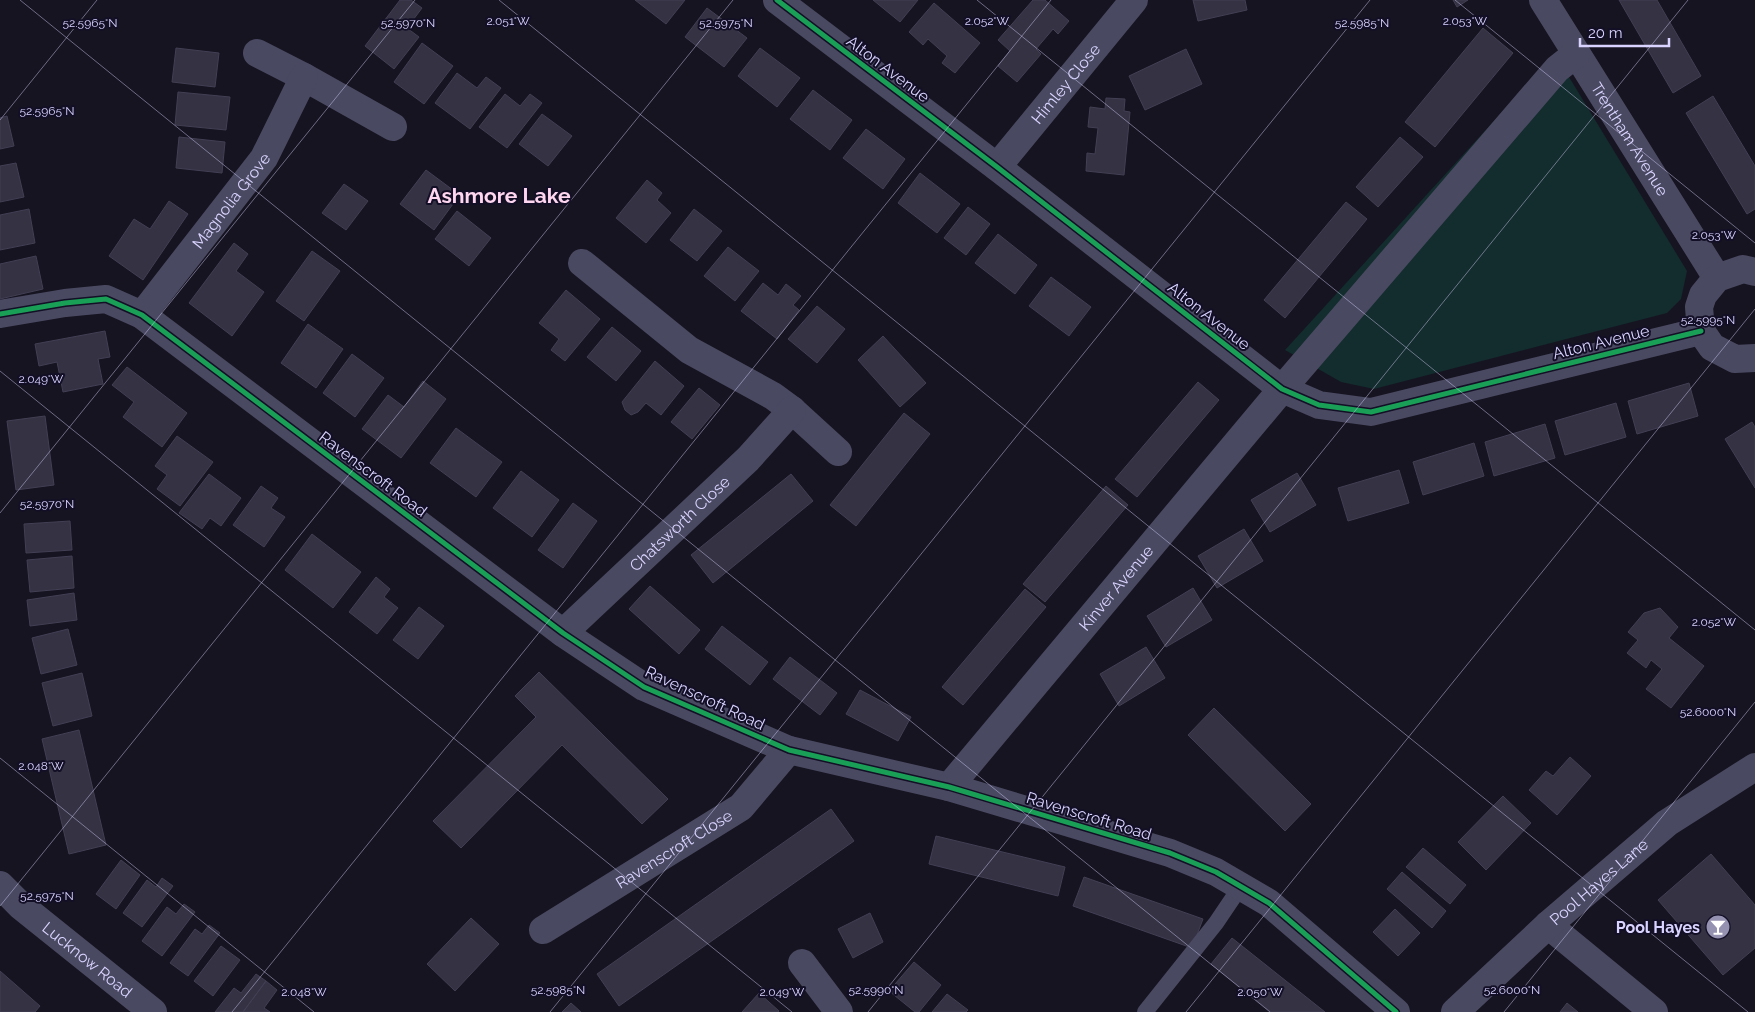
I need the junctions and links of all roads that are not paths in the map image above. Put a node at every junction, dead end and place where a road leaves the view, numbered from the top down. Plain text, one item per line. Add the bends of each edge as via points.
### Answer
1 (777, 0) edge
2 (1134, 0) edge
3 (1543, 0) edge
4 (257, 53) dead end
5 (1576, 54) junction
6 (304, 77) junction
7 (393, 127) dead end
8 (996, 167) junction
9 (582, 263) dead end
10 (1755, 272) edge
11 (1717, 278) junction
12 (0, 314) edge
13 (142, 316) junction
14 (1701, 331) junction
15 (1755, 358) edge
16 (1282, 389) junction
17 (792, 410) junction
18 (838, 452) dead end
19 (563, 633) junction
20 (789, 750) junction
21 (1755, 767) edge
22 (949, 787) junction
23 (0, 885) edge
24 (1241, 886) junction
25 (1548, 925) junction
26 (543, 930) dead end
27 (802, 963) dead end
28 (153, 1012) edge
29 (839, 1012) edge
30 (1145, 1012) edge
31 (1396, 1012) edge
32 (1455, 1012) edge
33 (1654, 1012) edge

1 - 8 street, Alton Avenue
2 - 8 street, Himley Close
3 - 5 street, Trentham Avenue
4 - 6 street
5 - 11 street, Trentham Avenue
5 - 16 street, Kinver Avenue via 1557,69
6 - 7 street
6 - 13 street, Magnolia Grove via 264,158
8 - 16 street, Alton Avenue
9 - 17 street via 690,350
10 - 11 street via 1743,269
11 - 14 street via 1703,294 1699,308
12 - 13 street, Ravenscroft Road via 106,299
13 - 19 street, Ravenscroft Road
14 - 15 street via 1712,347 1735,359
14 - 16 street, Alton Avenue via 1371,412 1319,405
16 - 22 street, Kinver Avenue
17 - 18 street
17 - 19 street, Chatsworth Close via 748,459
19 - 20 street, Ravenscroft Road via 644,686
20 - 22 street, Ravenscroft Road
20 - 26 street, Ravenscroft Close via 740,807
21 - 25 street, Pool Hayes Lane via 1668,823
22 - 24 street, Ravenscroft Road via 1170,854
23 - 28 street, Lucknow Road via 20,906
24 - 30 lane via 1216,923
24 - 31 street, Ravenscroft Road via 1269,903
25 - 32 street, Pool Hayes Lane
25 - 33 street
27 - 29 street

